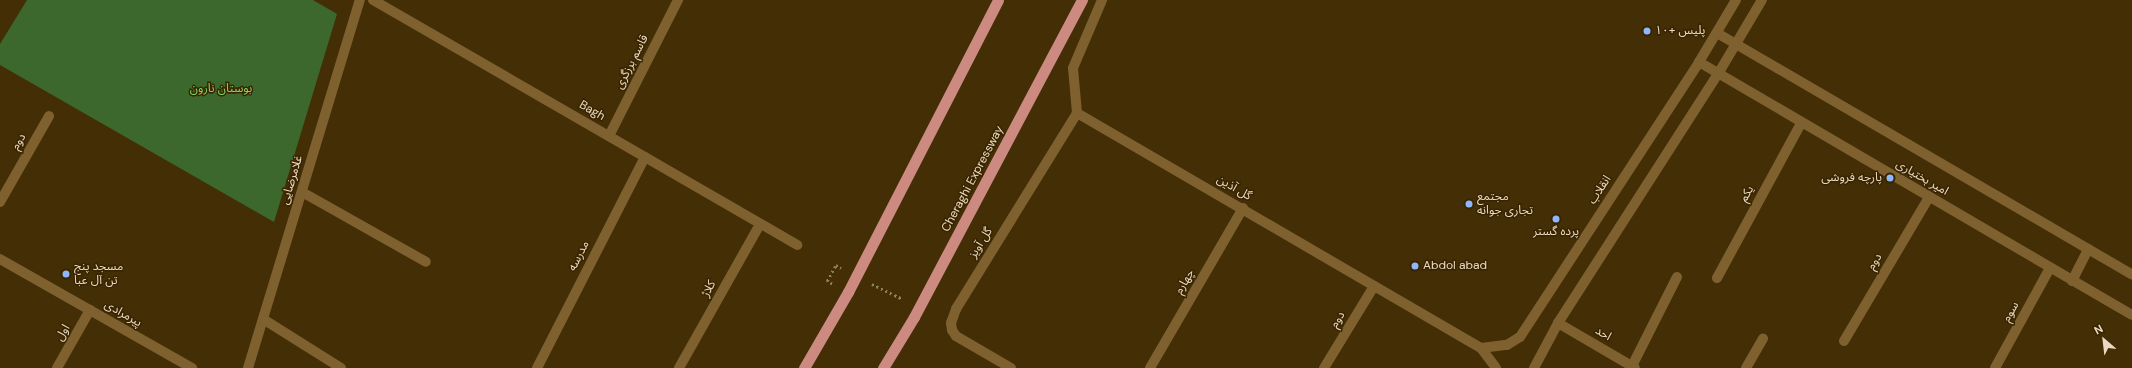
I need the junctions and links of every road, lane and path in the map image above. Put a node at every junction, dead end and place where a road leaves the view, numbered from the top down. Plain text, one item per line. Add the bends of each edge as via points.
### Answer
1 (360, 0) edge
2 (373, 0) edge
3 (678, 0) edge
4 (998, 0) edge
5 (1082, 0) edge
6 (1102, 0) edge
7 (1736, 0) edge
8 (1762, 0) edge
9 (1717, 33) junction
10 (1736, 45) junction
11 (1698, 62) junction
12 (1718, 74) junction
13 (1076, 113) junction
14 (49, 116) dead end
15 (1801, 123) junction
16 (609, 136) junction
17 (644, 157) junction
18 (302, 192) junction
19 (1929, 197) junction
20 (0, 202) edge
21 (1243, 208) junction
22 (760, 224) junction
23 (797, 245) dead end
24 (2088, 249) junction
25 (0, 259) edge
26 (426, 262) dead end
27 (2050, 268) junction
28 (843, 269) dead end
29 (2132, 275) edge
30 (1677, 277) dead end
31 (1717, 278) dead end
32 (828, 281) dead end
33 (2072, 281) junction
34 (869, 282) dead end
35 (1374, 286) junction
36 (910, 302) dead end
37 (90, 310) junction
38 (2132, 315) edge
39 (263, 319) junction
40 (1558, 323) junction
41 (1762, 339) dead end
42 (1844, 341) dead end
43 (1481, 348) junction
44 (1633, 367) edge
45 (58, 368) edge
46 (192, 368) edge
47 (248, 368) edge
48 (341, 368) edge
49 (537, 368) edge
50 (679, 368) edge
51 (804, 368) edge
52 (883, 368) edge
53 (1011, 368) edge
54 (1150, 368) edge
55 (1324, 368) edge
56 (1496, 368) edge
57 (1534, 368) edge
58 (1746, 368) edge
59 (1995, 368) edge

1 - 18 street, غلامرضایی
2 - 16 street, Bagh
3 - 16 street, قاسم برزگری
4 - 51 highway via 848,292
5 - 52 highway, Cheraghi Expressway via 914,317
6 - 13 street via 1072,68
7 - 9 street, انقلاب
8 - 10 street
9 - 10 street, امیر بختیاری
9 - 11 street, انقلاب
10 - 12 street
10 - 24 street, امیر بختیاری
11 - 12 street, امیر بختیاری
11 - 43 street, انقلاب via 1520,337 1507,345
12 - 15 street, امیر بختیاری
12 - 40 street
13 - 21 street, گل آذین
13 - 53 street, گل آویز via 956,309 951,323 956,336
14 - 20 street, دوم
15 - 19 street, امیر بختیاری
15 - 31 street, یکم
16 - 17 street, Bagh
17 - 22 street, Bagh
17 - 49 street, مدرسه
18 - 26 street
18 - 39 street, غلامرضایی
19 - 27 street, امیر بختیاری
19 - 42 street, دوم
21 - 35 street, گل آذین
21 - 54 street, چهارم
22 - 23 street, Bagh
22 - 50 street, کلاژ
24 - 29 street, امیر بختیاری
24 - 33 street
25 - 37 street, پیرمرادی
27 - 33 street, امیر بختیاری
27 - 59 street, سوم
28 - 32 path via 836,265
30 - 44 street
33 - 38 street, امیر بختیاری
34 - 36 path
35 - 43 street, گل آذین
35 - 55 street, دوم
37 - 45 street, اول
37 - 46 street, پیرمرادی
39 - 47 street, غلامرضایی
39 - 48 street
40 - 44 street, احد
40 - 57 street
41 - 58 street
43 - 56 street

